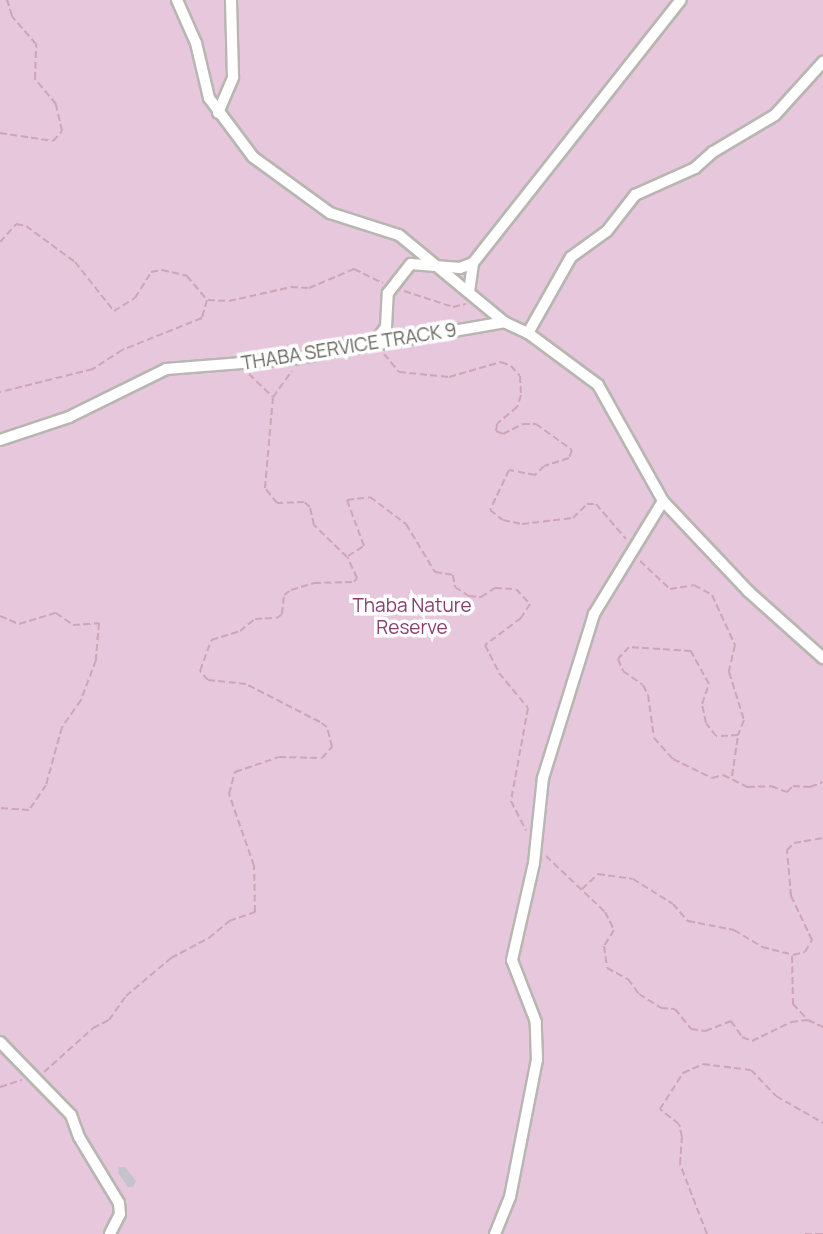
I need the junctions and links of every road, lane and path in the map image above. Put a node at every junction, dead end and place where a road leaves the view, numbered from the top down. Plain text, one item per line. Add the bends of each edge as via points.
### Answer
1 (7, 0) edge
2 (177, 0) edge
3 (231, 0) edge
4 (681, 0) edge
5 (823, 62) edge
6 (218, 113) junction
7 (0, 133) edge
8 (0, 242) edge
9 (433, 263) junction
10 (473, 263) junction
11 (391, 288) junction
12 (469, 292) junction
13 (207, 300) junction
14 (481, 301) junction
15 (504, 322) junction
16 (528, 333) junction
17 (373, 343) junction
18 (303, 358) junction
19 (232, 366) junction
20 (0, 392) edge
21 (273, 397) junction
22 (0, 440) edge
23 (663, 502) junction
24 (632, 552) junction
25 (347, 557) junction
26 (0, 616) edge
27 (823, 657) edge
28 (738, 735) junction
29 (732, 778) junction
30 (823, 782) edge
31 (0, 808) edge
32 (823, 838) edge
33 (536, 847) junction
34 (582, 889) junction
35 (793, 955) junction
36 (808, 1020) junction
37 (823, 1027) edge
38 (0, 1042) edge
39 (36, 1076) junction
40 (0, 1087) edge
41 (823, 1117) edge
42 (819, 1120) junction
43 (823, 1123) edge
44 (110, 1234) edge
45 (495, 1234) edge
46 (707, 1234) edge
47 (805, 1234) edge
48 (823, 1234) edge

1 - 7 path via 12,16 36,44 35,79 55,104 62,131 53,141
2 - 6 street
3 - 6 street via 233,77
4 - 10 street
5 - 16 street via 775,115 695,168 635,195 607,231 571,257
6 - 9 street via 253,157 310,201 330,213 399,235
8 - 13 path via 16,224 26,226 75,262 114,311 135,298 151,272 162,270 187,276
9 - 10 street via 460,268
9 - 11 street via 411,264
9 - 12 street
10 - 12 street
11 - 13 path via 355,270 309,288 291,287 229,301
11 - 14 path via 453,307
11 - 17 street via 386,327
12 - 14 street
13 - 20 path via 202,318 122,350 93,369
14 - 15 street
15 - 16 street
15 - 17 street, THABA SERVICE TRACK 9
16 - 23 street via 598,385
17 - 18 street, THABA SERVICE TRACK 9
17 - 24 path via 399,372 449,377 501,362 511,366 520,376 521,395 496,431 503,434 523,424 536,424 572,450 569,458 544,466 535,475 509,470 490,510 503,520 522,524 573,517 587,504 596,504 618,527
18 - 19 street, THABA SERVICE TRACK 9
18 - 21 path
19 - 21 path via 258,379
19 - 22 street, THABA SERVICE TRACK 9 via 166,369 69,417
21 - 25 path via 264,478 269,496 277,503 304,502 322,537
23 - 24 street
23 - 27 street via 748,591
24 - 28 path via 670,589 703,587 712,595 735,645 729,672 744,720
24 - 33 street via 590,623 543,779
25 - 33 path via 364,546 347,500 370,497 406,524 435,572 453,575 455,587 481,597 495,588 516,589 530,604 521,618 485,645 499,673 528,708 511,801
25 - 39 path via 358,572 354,582 314,583 291,590 284,595 282,614 276,618 255,619 240,631 211,640 200,671 208,680 246,684 320,722 332,742 322,758 279,757 241,768 229,779 229,794 254,866 255,912 229,921 172,958 126,996 109,1020
26 - 31 path via 19,624 56,613 73,625 99,623 96,660 81,700 62,727 46,785 30,810
28 - 29 path
28 - 29 path via 716,736 706,723 702,704 709,684 691,651 639,646 622,651 618,659 623,671 643,685 648,695 654,738 673,759 712,778
29 - 30 path via 748,788 771,786 782,792
32 - 35 path via 794,843 787,850 791,896 812,940 805,952
33 - 34 path
33 - 45 street via 512,960 536,1022 537,1060 510,1197
34 - 35 path via 598,874 633,879 673,904 688,922 734,930 762,947
34 - 36 path via 601,906 614,930 604,946 607,968 628,979 639,994 661,1008 675,1009 691,1029 705,1031 731,1021 742,1037 752,1041 791,1022
35 - 36 path via 793,1004
36 - 37 path
38 - 39 street
39 - 40 path
39 - 44 street via 71,1115 79,1138 119,1203 120,1214
41 - 42 path
42 - 43 path
42 - 46 path via 776,1096 751,1070 703,1064 683,1073 660,1109 678,1124 680,1164
47 - 48 path

